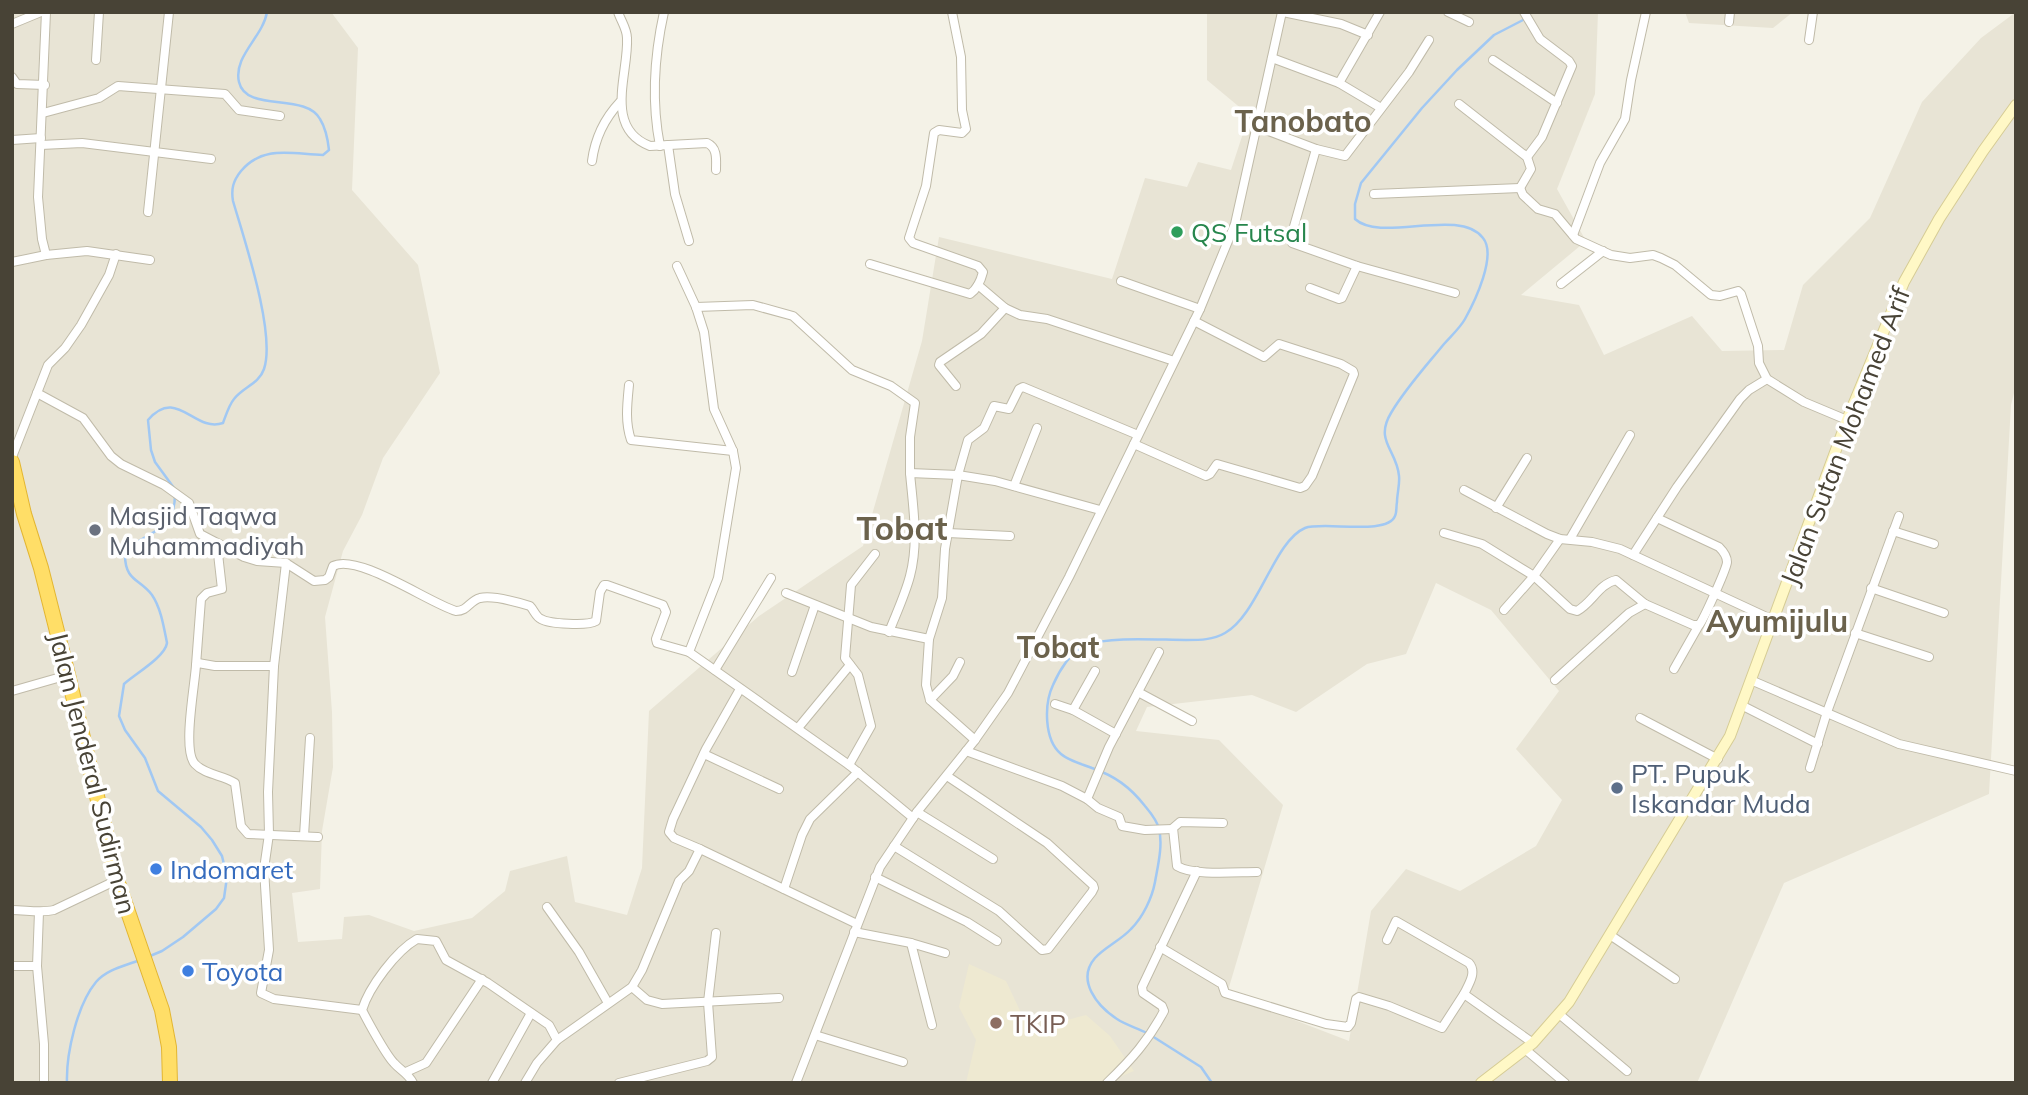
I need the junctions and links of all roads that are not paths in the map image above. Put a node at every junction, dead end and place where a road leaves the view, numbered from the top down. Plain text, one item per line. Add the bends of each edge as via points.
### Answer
1 (44, 12) edge
2 (99, 12) edge
3 (169, 12) edge
4 (618, 12) edge
5 (664, 12) edge
6 (952, 12) edge
7 (1282, 12) edge
8 (1380, 12) edge
9 (1448, 12) edge
10 (1524, 12) edge
11 (1646, 12) edge
12 (1730, 12) edge
13 (1814, 12) edge
14 (1469, 22) dead end
15 (1729, 22) dead end
16 (12, 24) edge
17 (1368, 35) junction
18 (1429, 40) dead end
19 (1809, 40) dead end
20 (1272, 58) junction
21 (96, 60) dead end
22 (1493, 60) dead end
23 (12, 77) edge
24 (1339, 83) junction
25 (45, 85) junction
26 (161, 89) junction
27 (620, 102) junction
28 (1557, 103) junction
29 (1459, 104) dead end
30 (2016, 105) edge
31 (1381, 108) junction
32 (43, 113) junction
33 (280, 116) dead end
34 (1258, 128) junction
35 (12, 140) edge
36 (41, 141) junction
37 (664, 145) junction
38 (1316, 149) junction
39 (155, 153) junction
40 (1527, 157) junction
41 (211, 159) dead end
42 (592, 161) dead end
43 (716, 170) dead end
44 (1520, 188) junction
45 (1374, 194) dead end
46 (148, 212) dead end
47 (1573, 235) junction
48 (689, 241) dead end
49 (1603, 251) junction
50 (116, 254) junction
51 (46, 255) junction
52 (150, 260) dead end
53 (12, 262) edge
54 (870, 264) dead end
55 (677, 266) dead end
56 (1357, 266) junction
57 (1121, 281) dead end
58 (978, 285) junction
59 (1560, 285) dead end
60 (1311, 288) dead end
61 (1455, 293) dead end
62 (696, 307) junction
63 (1005, 308) junction
64 (1200, 309) junction
65 (1194, 321) junction
66 (1174, 361) junction
67 (1767, 379) junction
68 (629, 385) dead end
69 (956, 386) dead end
70 (37, 393) junction
71 (1847, 420) junction
72 (1037, 428) dead end
73 (1138, 435) junction
74 (1630, 435) dead end
75 (1134, 444) junction
76 (733, 451) junction
77 (12, 457) edge
78 (1527, 458) dead end
79 (12, 463) edge
80 (910, 473) junction
81 (958, 475) junction
82 (1014, 486) junction
83 (1464, 490) dead end
84 (1496, 508) junction
85 (1100, 510) junction
86 (18, 515) edge
87 (1899, 516) dead end
88 (1657, 519) junction
89 (915, 530) junction
90 (1893, 531) junction
91 (948, 533) junction
92 (1444, 533) dead end
93 (1010, 536) dead end
94 (1560, 539) junction
95 (1570, 539) junction
96 (1934, 544) dead end
97 (218, 545) junction
98 (875, 554) dead end
99 (1633, 555) junction
100 (286, 563) junction
101 (1534, 576) junction
102 (771, 578) dead end
103 (1871, 588) junction
104 (786, 593) dead end
105 (1713, 594) junction
106 (1645, 604) junction
107 (816, 605) junction
108 (1504, 610) dead end
109 (1944, 613) dead end
110 (849, 618) junction
111 (1773, 620) junction
112 (1699, 625) junction
113 (889, 632) junction
114 (1855, 633) junction
115 (929, 639) junction
116 (689, 652) junction
117 (1159, 652) dead end
118 (1929, 657) dead end
119 (960, 662) dead end
120 (196, 665) junction
121 (274, 666) junction
122 (848, 667) junction
123 (1674, 668) dead end
124 (715, 670) junction
125 (1095, 671) dead end
126 (792, 672) dead end
127 (68, 675) junction
128 (1555, 680) dead end
129 (1753, 681) junction
130 (740, 689) junction
131 (12, 691) edge
132 (1138, 692) junction
133 (930, 700) junction
134 (1055, 704) dead end
135 (1743, 706) junction
136 (1073, 710) junction
137 (1827, 712) junction
138 (1640, 718) dead end
139 (1192, 721) dead end
140 (798, 728) junction
141 (1116, 734) junction
142 (310, 738) dead end
143 (975, 740) junction
144 (1818, 744) junction
145 (966, 751) junction
146 (704, 754) junction
147 (1717, 759) junction
148 (849, 765) junction
149 (1810, 768) dead end
150 (2016, 771) edge
151 (858, 772) junction
152 (947, 776) junction
153 (779, 789) dead end
154 (1087, 799) junction
155 (915, 815) junction
156 (1223, 823) dead end
157 (1174, 830) junction
158 (269, 834) junction
159 (304, 836) junction
160 (318, 837) dead end
161 (894, 846) junction
162 (700, 849) junction
163 (993, 859) dead end
164 (1197, 871) junction
165 (1257, 872) dead end
166 (875, 877) junction
167 (117, 880) junction
168 (784, 888) junction
169 (547, 907) dead end
170 (12, 910) edge
171 (39, 912) junction
172 (855, 928) junction
173 (716, 933) dead end
174 (1610, 935) junction
175 (1387, 940) dead end
176 (997, 941) dead end
177 (911, 943) junction
178 (1160, 947) junction
179 (945, 953) dead end
180 (12, 966) edge
181 (37, 966) junction
182 (482, 979) junction
183 (1675, 979) dead end
184 (632, 987) junction
185 (1464, 994) junction
186 (779, 998) dead end
187 (708, 1002) junction
188 (608, 1003) junction
189 (362, 1010) junction
190 (531, 1013) junction
191 (1559, 1014) junction
192 (932, 1025) dead end
193 (815, 1035) junction
194 (557, 1040) junction
195 (1530, 1046) junction
196 (903, 1062) dead end
197 (1627, 1071) dead end
198 (406, 1072) junction
199 (1488, 1081) edge
200 (44, 1083) edge
201 (170, 1083) edge
202 (413, 1083) edge
203 (492, 1083) edge
204 (525, 1083) edge
205 (619, 1083) edge
206 (796, 1083) edge
207 (1107, 1083) edge
208 (1565, 1083) edge

1 - 16 street
1 - 25 street
2 - 21 street
3 - 26 street
4 - 27 street via 628,40
5 - 37 street via 653,83
6 - 58 street via 967,129 934,133 926,186 909,238 978,267 982,272
7 - 17 street via 1341,24
7 - 20 street
8 - 17 street
9 - 14 street
10 - 28 street via 1540,39 1572,66
11 - 47 street via 1625,119 1600,163
12 - 15 street
13 - 19 street
17 - 24 street
18 - 31 street
20 - 24 street
20 - 34 street
22 - 28 street
23 - 25 street via 17,84
24 - 31 street
25 - 32 street
26 - 32 street via 118,86 99,98
26 - 33 street via 225,94 239,110
26 - 39 street
27 - 37 street via 629,131 644,144
27 - 42 street via 601,129
28 - 40 street
29 - 40 street
30 - 71 street, Jalan Sutan Mohamed Arif via 1923,246
31 - 38 street via 1346,155
32 - 36 street
34 - 38 street
34 - 64 street via 1235,224
35 - 36 street
36 - 39 street
36 - 51 street via 38,197
37 - 43 street via 712,145
37 - 48 street
38 - 56 street via 1291,242
39 - 41 street
39 - 46 street
40 - 44 street via 1531,169
44 - 45 street
44 - 47 street via 1538,209 1555,214
47 - 49 street
49 - 59 street
49 - 67 street via 1630,258 1661,258 1711,295 1738,291
50 - 51 street
50 - 52 street
50 - 70 street via 82,325 48,365
51 - 53 street
54 - 58 street via 970,294
55 - 62 street
56 - 60 street via 1342,298
56 - 61 street
57 - 64 street
58 - 63 street
62 - 76 street via 704,332 714,409
62 - 80 street via 753,305 793,316 852,370 891,386 915,403
63 - 66 street
63 - 69 street via 981,334 940,362
64 - 65 street
65 - 66 street
65 - 75 street via 1264,357 1279,344 1353,371 1312,476 1300,488 1220,464 1203,475
66 - 73 street
67 - 71 street via 1804,402
67 - 88 street via 1740,399
68 - 76 street via 625,420 631,440
70 - 77 street
70 - 97 street via 83,418 121,464 182,497 189,503 200,534
71 - 111 street, Jalan Sutan Mohamed Arif
72 - 82 street
73 - 75 street
73 - 81 street via 1020,387 1009,409 994,406 984,428 970,437
74 - 95 street
75 - 85 street
76 - 116 street via 734,487 718,578
78 - 84 street
79 - 86 highway, Jalan Jenderal Sudirman
80 - 81 street
80 - 89 street
81 - 82 street
81 - 91 street
82 - 85 street
83 - 84 street
84 - 94 street
85 - 143 street via 1015,681
86 - 127 highway, Jalan Jenderal Sudirman via 41,568
87 - 90 street
88 - 99 street
88 - 105 street via 1724,553 1727,563
89 - 91 street
89 - 113 street via 910,576
90 - 96 street
90 - 103 street
91 - 93 street
91 - 115 street via 943,598
92 - 101 street via 1482,544
94 - 95 street
94 - 101 street
95 - 99 street
97 - 100 street via 257,561
97 - 120 street via 222,589 201,599
98 - 110 street via 851,585
99 - 105 street
100 - 116 street via 314,581 325,580 338,563 386,575 456,611 489,598 530,606 545,621 589,625 596,621 600,592 607,585 663,605 666,612 657,643
100 - 121 street
101 - 106 street via 1577,611 1616,580
101 - 108 street
102 - 124 street
103 - 109 street
103 - 114 street
104 - 107 street
105 - 111 street
105 - 112 street
106 - 112 street
106 - 128 street
107 - 110 street
107 - 126 street
110 - 113 street
110 - 122 street
111 - 129 street, Jalan Sutan Mohamed Arif
112 - 123 street
113 - 115 street
114 - 118 street
114 - 137 street
115 - 133 street via 926,685
116 - 124 street
117 - 132 street
119 - 133 street
120 - 121 street
120 - 158 street via 190,758 198,767 235,783 244,830 253,835
121 - 158 street
122 - 140 street
122 - 148 street via 858,674 871,726
124 - 130 street
125 - 136 street
127 - 131 street
127 - 167 highway, Jalan Jenderal Sudirman
129 - 135 street, Jalan Sutan Mohamed Arif
129 - 137 street
130 - 140 street
130 - 146 street
132 - 139 street
132 - 141 street
133 - 143 street
134 - 136 street
135 - 144 street
135 - 147 street, Jalan Sutan Mohamed Arif
136 - 141 street
137 - 144 street
137 - 150 street via 1899,744
138 - 147 street
140 - 148 street
141 - 154 street
142 - 159 street
143 - 145 street
144 - 149 street
145 - 152 street
145 - 154 street
146 - 153 street
146 - 162 street via 669,832
147 - 174 street, Jalan Sutan Mohamed Arif
148 - 151 street
151 - 155 street
151 - 168 street via 810,819
152 - 155 street
152 - 161 street via 1047,843 1094,890 1044,951 999,911
154 - 157 street via 1118,817 1122,826
155 - 161 street
155 - 163 street
156 - 157 street via 1180,822
157 - 164 street via 1177,866
158 - 159 street
158 - 189 street via 264,869 269,950 261,993 274,999
159 - 160 street
161 - 166 street
162 - 168 street
162 - 184 street via 679,881
164 - 165 street
164 - 178 street
166 - 172 street
166 - 176 street
167 - 171 street via 58,909
167 - 201 highway, Jalan Jenderal Sudirman via 154,982 169,1047
168 - 172 street
169 - 188 street
170 - 171 street
171 - 181 street
172 - 177 street
172 - 193 street
173 - 187 street
174 - 183 street
174 - 191 street, Jalan Sutan Mohamed Arif
175 - 185 street via 1396,921 1469,963 1473,974
177 - 179 street
177 - 192 street
178 - 185 street via 1222,984 1225,993 1326,1024 1348,1027 1359,997 1442,1028
178 - 207 street via 1142,990 1164,1011 1137,1054
180 - 181 street
181 - 200 street
182 - 189 street via 446,960 436,941 417,939 383,974
182 - 190 street
182 - 198 street via 426,1063
184 - 187 street via 659,1004
184 - 188 street
185 - 195 street
186 - 187 street
187 - 205 street via 711,1059
188 - 194 street
189 - 198 street via 388,1055
190 - 194 street via 549,1025
190 - 203 street
191 - 195 street, Jalan Sutan Mohamed Arif
191 - 197 street
193 - 196 street
193 - 206 street
194 - 204 street
195 - 199 street, Jalan Sutan Mohamed Arif
195 - 208 street
198 - 202 street

